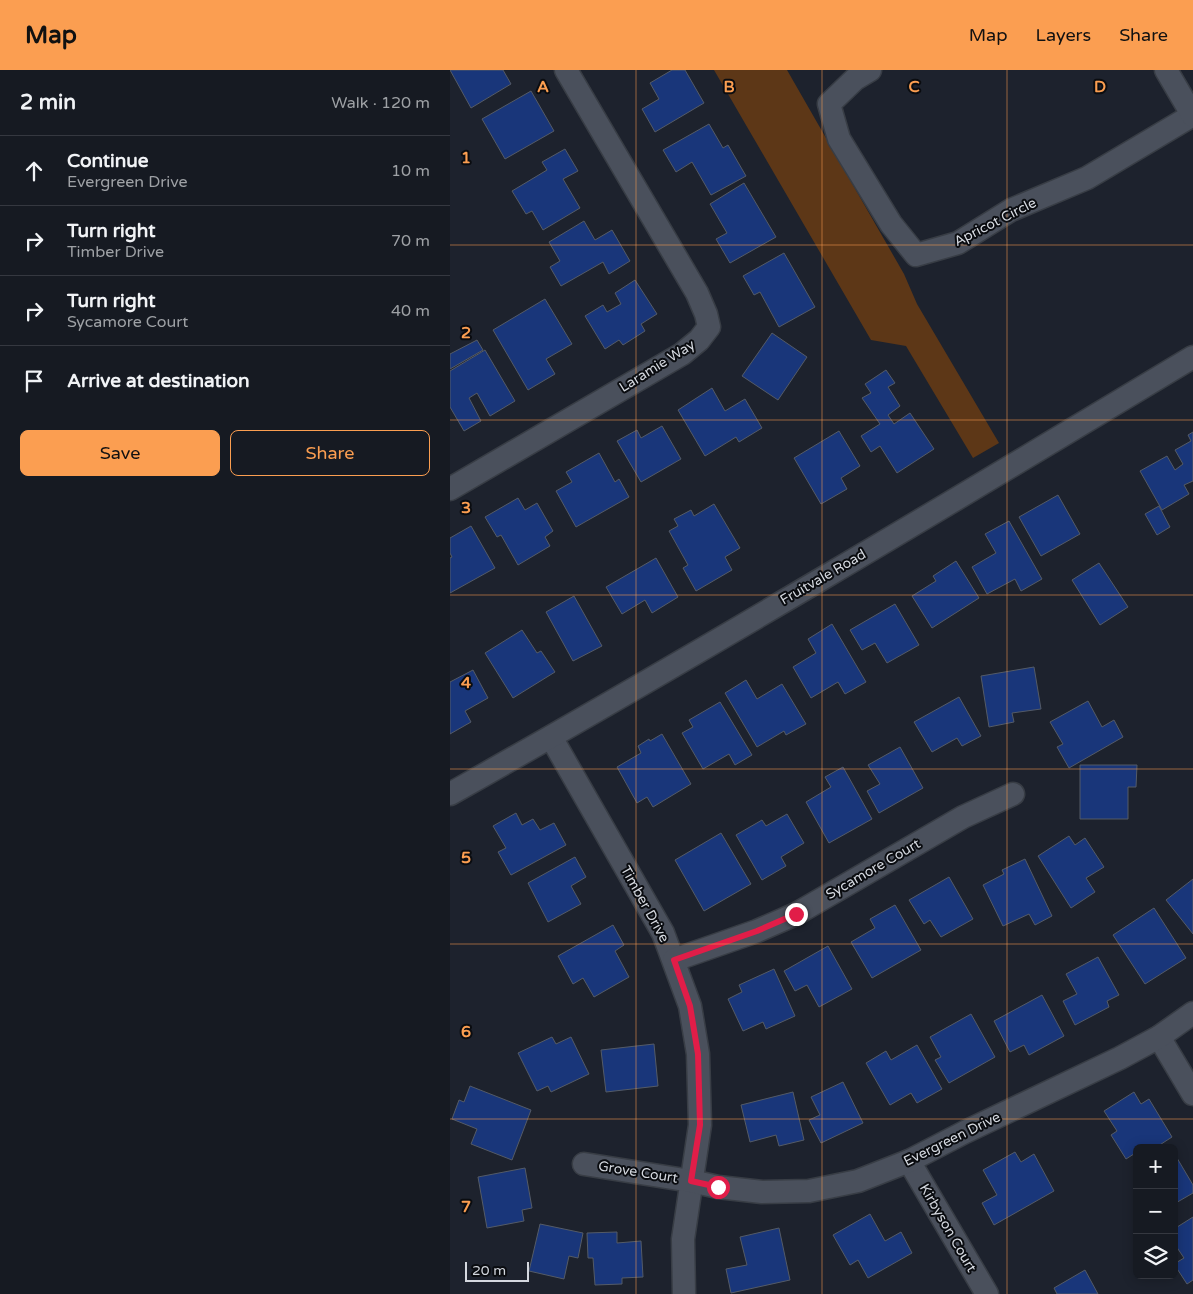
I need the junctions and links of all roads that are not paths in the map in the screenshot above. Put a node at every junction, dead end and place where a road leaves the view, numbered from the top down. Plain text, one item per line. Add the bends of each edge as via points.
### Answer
1 (566, 70) edge
2 (870, 70) edge
3 (1166, 70) edge
4 (1193, 115) edge
5 (1193, 357) edge
6 (450, 489) edge
7 (551, 737) junction
8 (450, 794) edge
9 (1013, 794) dead end
10 (674, 960) junction
11 (1193, 1014) edge
12 (1159, 1037) junction
13 (1193, 1094) edge
14 (909, 1161) junction
15 (584, 1164) dead end
16 (691, 1181) junction
17 (684, 1294) edge
18 (987, 1294) edge

1 - 6 street, Laramie Way via 697,293 709,328 682,354
2 - 4 street, Apricot Circle via 855,79 829,104 839,139 891,224 916,254 958,243 1011,210 1087,178
3 - 4 street
5 - 7 street, Fruitvale Road
7 - 8 street, Fruitvale Road
7 - 10 street, Timber Drive via 663,933
9 - 10 street, Sycamore Court via 963,817 796,914
10 - 16 street, Timber Drive via 690,1006 698,1054 700,1125
11 - 12 street, Evergreen Drive
12 - 13 street
12 - 14 street, Evergreen Drive
14 - 16 street, Evergreen Drive via 858,1181 809,1191 762,1192
14 - 18 street, Kirbyson Court
15 - 16 street, Grove Court
16 - 17 street, Timber Drive via 683,1239

